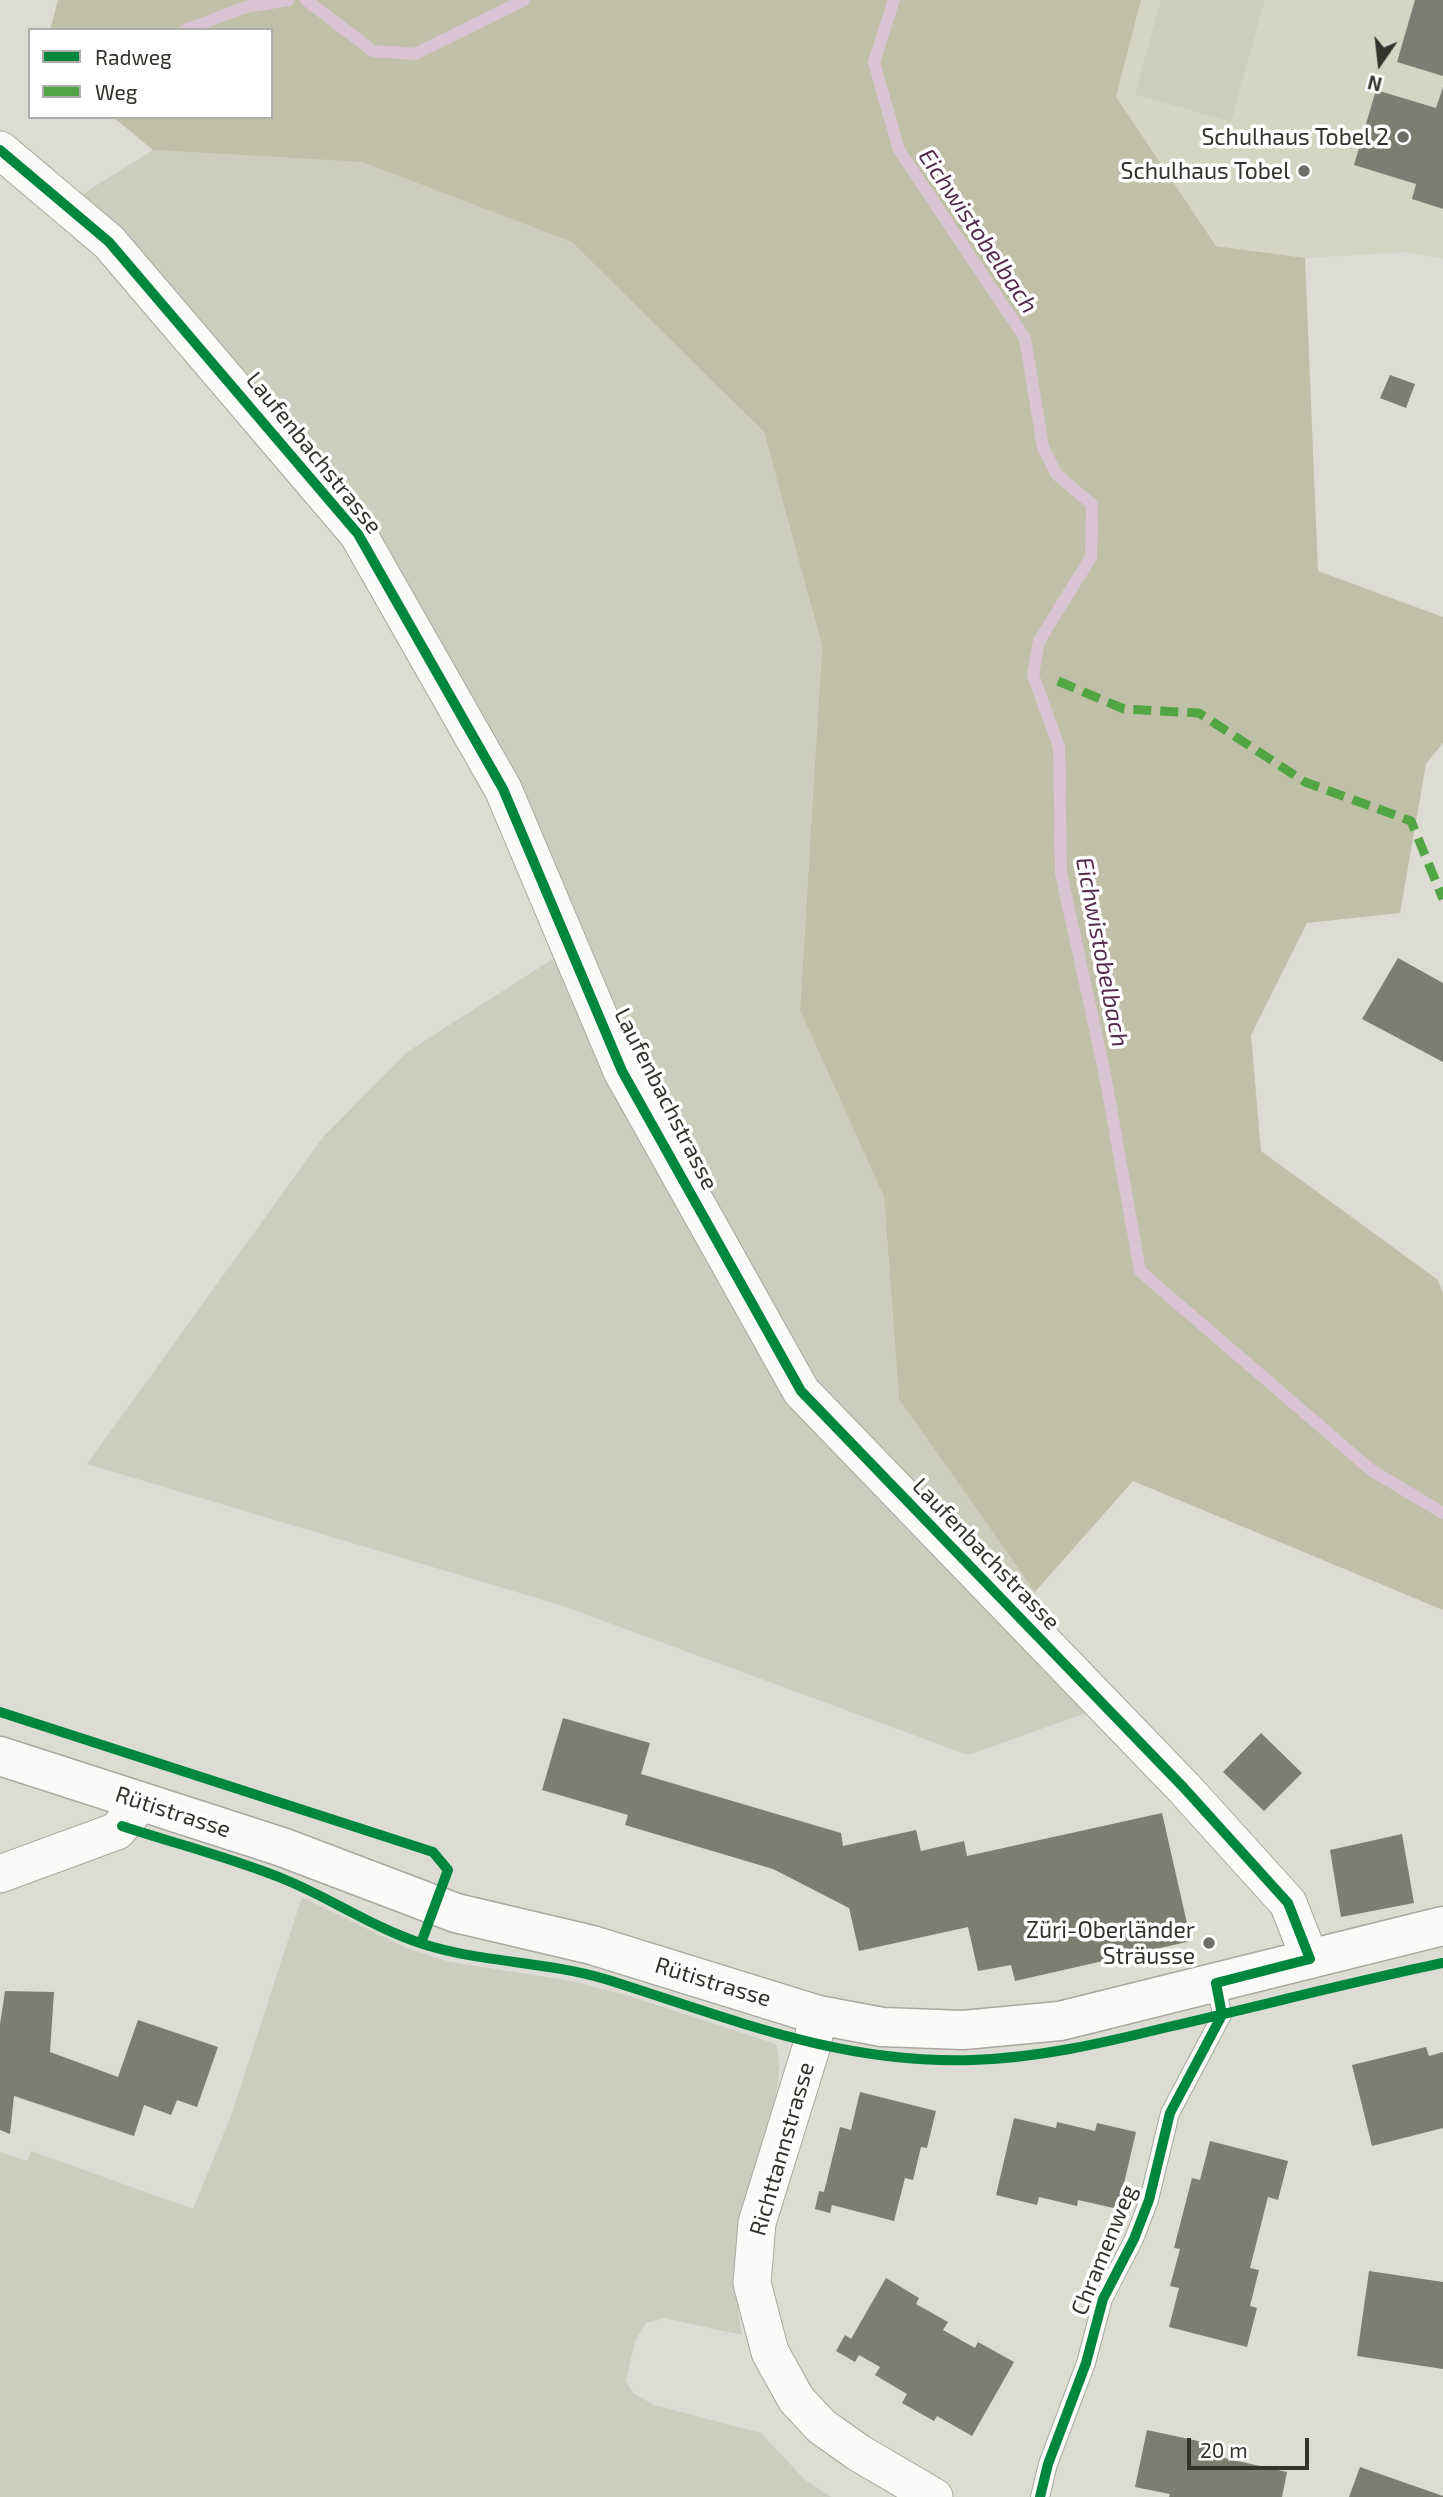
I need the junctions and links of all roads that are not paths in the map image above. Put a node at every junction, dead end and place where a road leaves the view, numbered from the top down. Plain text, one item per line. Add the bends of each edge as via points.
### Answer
1 (0, 150) edge
2 (0, 1756) edge
3 (141, 1802) junction
4 (0, 1874) edge
5 (1443, 1926) edge
6 (1310, 1959) junction
7 (1216, 1983) junction
8 (818, 2015) junction
9 (934, 2497) edge
10 (1040, 2497) edge

1 - 6 street, Laufenbachstrasse via 109,242 358,534 503,789 622,1071 801,1391 1184,1788 1288,1903
2 - 3 main road, Rütistrasse
3 - 4 street via 117,1832
3 - 8 main road, Rütistrasse via 282,1847 456,1913 592,1945
5 - 6 main road, Rütistrasse
6 - 7 main road, Rütistrasse
7 - 8 main road, Rütistrasse via 1093,2014 1015,2027 919,2029
7 - 10 lane, Chramenweg via 1222,2015 1170,2113 1149,2200 1103,2299
8 - 9 street, Richttannstrasse via 757,2223 752,2283 770,2352 796,2399 821,2426 859,2453

